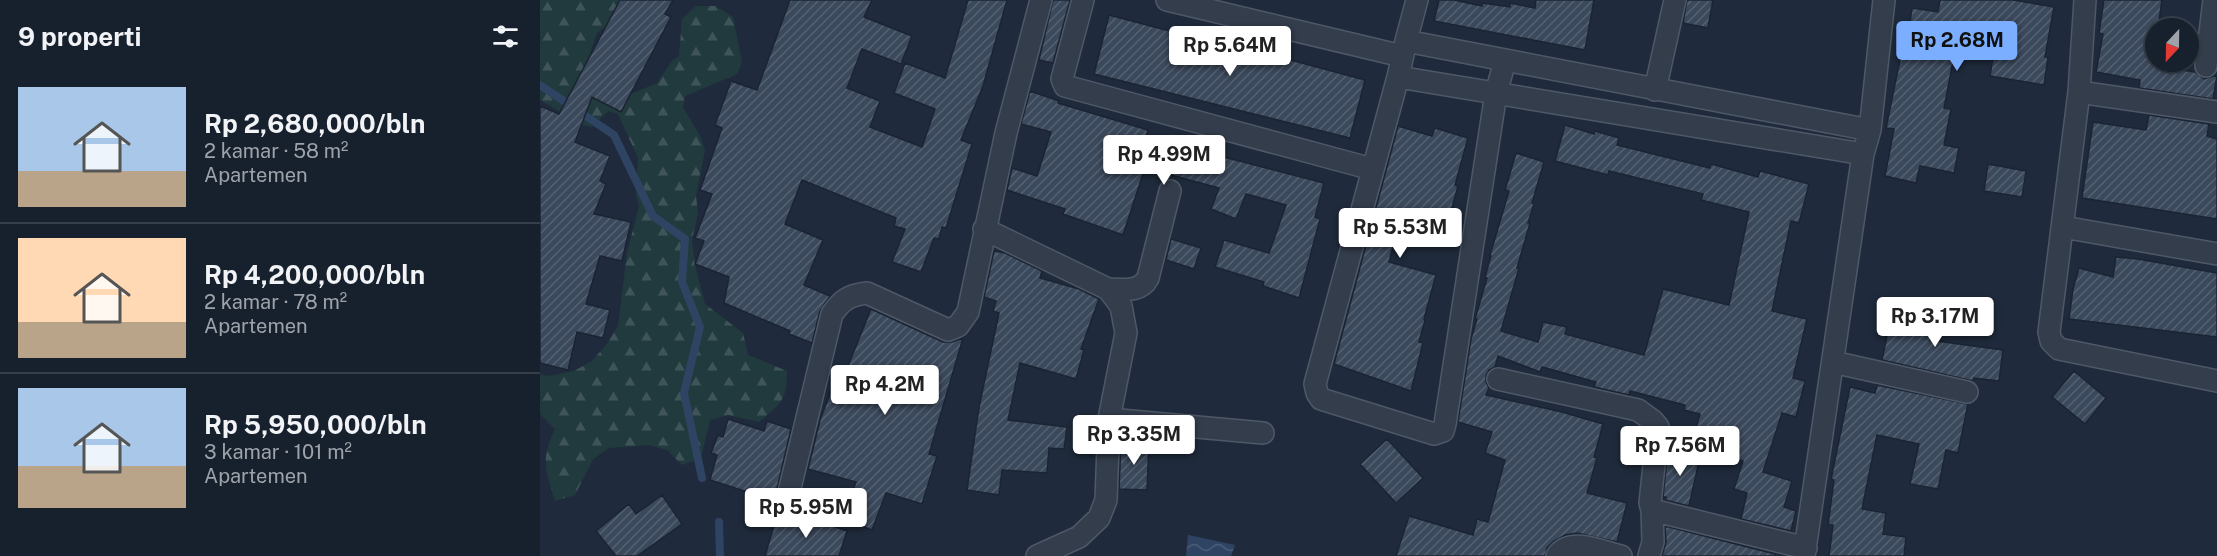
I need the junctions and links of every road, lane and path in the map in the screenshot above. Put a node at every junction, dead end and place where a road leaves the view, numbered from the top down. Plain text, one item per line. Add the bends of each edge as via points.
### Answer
1 (1041, 0) edge
2 (1083, 0) edge
3 (1167, 0) edge
4 (1417, 0) edge
5 (1675, 0) edge
6 (1884, 0) edge
7 (2085, 0) edge
8 (2214, 0) edge
9 (1209, 5) edge
10 (1404, 48) junction
11 (1505, 61) junction
12 (2206, 66) dead end
13 (1398, 77) junction
14 (1655, 90) junction
15 (2079, 92) junction
16 (1496, 93) junction
17 (1696, 97) junction
18 (2217, 112) edge
19 (1693, 126) junction
20 (1870, 130) junction
21 (1863, 154) junction
22 (1372, 169) junction
23 (1170, 191) dead end
24 (2063, 227) junction
25 (984, 229) junction
26 (2217, 254) edge
27 (1108, 289) junction
28 (1833, 362) junction
29 (1498, 379) dead end
30 (2217, 381) edge
31 (1967, 392) dead end
32 (1109, 419) junction
33 (1263, 433) dead end
34 (1652, 510) junction
35 (784, 513) dead end
36 (1805, 552) edge
37 (1037, 556) edge
38 (1557, 556) edge
39 (1621, 556) edge
40 (1649, 556) edge

1 - 25 street
2 - 22 street via 1062,79 1065,86
3 - 9 street
4 - 10 street
5 - 14 street
6 - 20 street
7 - 15 street
8 - 12 street
9 - 10 street
10 - 11 street
10 - 13 street
11 - 14 street
11 - 16 street
13 - 16 street
13 - 22 street
14 - 17 street
15 - 18 street
15 - 24 street
16 - 19 street
16 - 22 street via 1445,424 1443,431 1434,434 1321,399 1317,393 1315,384
17 - 19 street
17 - 20 street
19 - 21 street
20 - 21 street
21 - 28 street
23 - 27 street via 1144,286 1134,290
24 - 26 street
24 - 30 street via 2050,341 2059,349
25 - 27 street
25 - 35 street via 968,312 958,326 948,330 867,292 843,300 832,314
27 - 32 street via 1121,306 1126,333
28 - 31 street
28 - 36 street
29 - 34 street via 1638,410 1653,421 1658,427 1650,496
32 - 33 street
32 - 37 street via 1106,500 1099,518 1080,537
34 - 36 street
34 - 40 street via 1653,542
38 - 39 street via 1573,545

